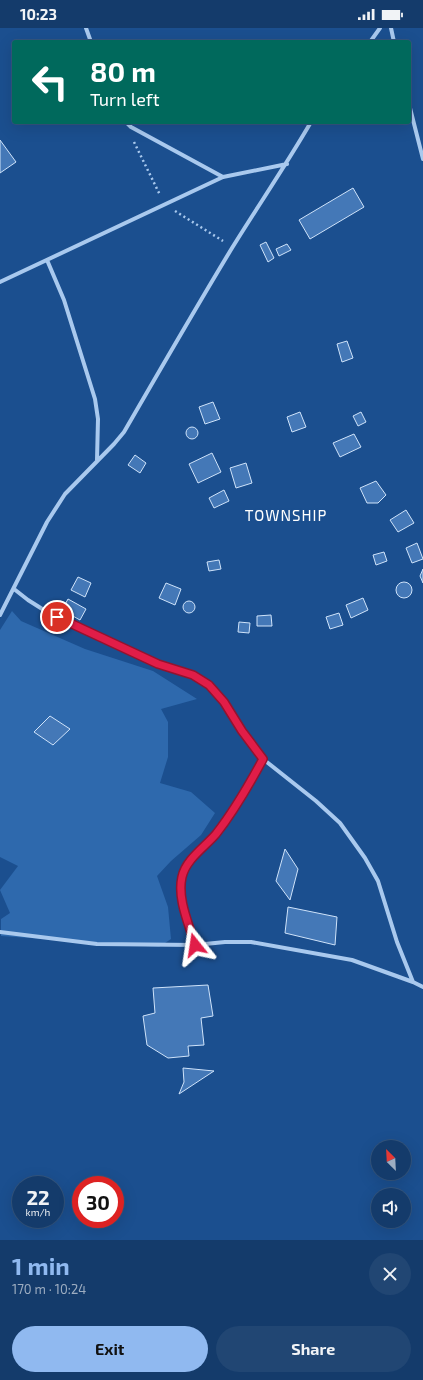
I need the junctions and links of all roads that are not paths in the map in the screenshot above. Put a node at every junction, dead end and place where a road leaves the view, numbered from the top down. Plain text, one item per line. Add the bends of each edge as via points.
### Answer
1 (86, 28) edge
2 (380, 28) edge
3 (391, 28) edge
4 (90, 40) edge
5 (371, 40) edge
6 (394, 40) edge
7 (411, 112) edge
8 (128, 124) edge
9 (310, 124) edge
10 (423, 159) edge
11 (287, 164) junction
12 (223, 177) junction
13 (47, 260) junction
14 (0, 282) edge
15 (97, 460) junction
16 (14, 589) junction
17 (0, 615) edge
18 (263, 759) junction
19 (0, 932) edge
20 (195, 945) junction
21 (413, 982) junction
22 (423, 987) edge

1 - 4 street
2 - 5 street
3 - 6 street
7 - 10 street
8 - 12 street
9 - 11 street
11 - 12 street
11 - 15 street via 205,293 124,432
12 - 13 street
13 - 14 street
13 - 15 street via 64,300 95,399
15 - 16 street via 65,494 47,522
16 - 17 street
16 - 18 street via 47,612 158,664 193,675 209,685 224,702
18 - 20 street via 240,799 182,875 183,902
18 - 21 street via 340,823 365,858 383,893 397,942
19 - 20 street via 98,944
20 - 21 street via 251,942 352,960
21 - 22 street

